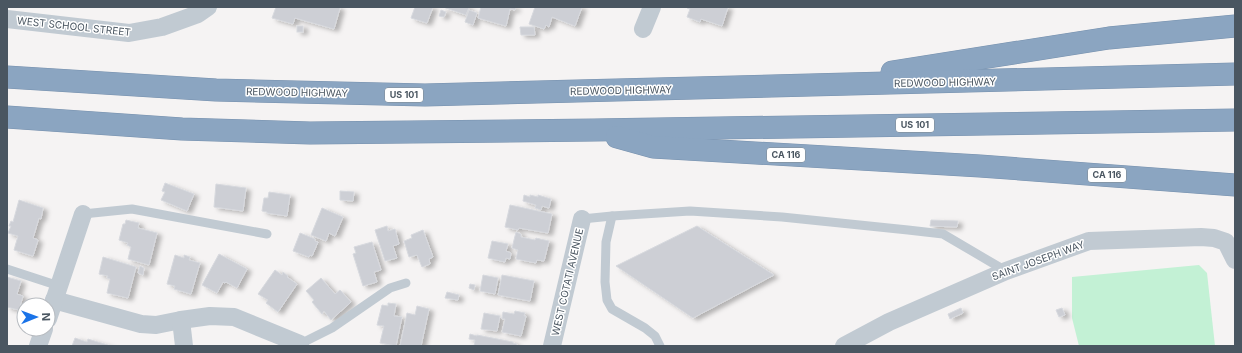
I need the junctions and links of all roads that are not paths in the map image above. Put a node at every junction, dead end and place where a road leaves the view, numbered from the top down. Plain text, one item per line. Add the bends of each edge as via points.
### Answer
1 (208, 7) edge
2 (645, 9) edge
3 (7, 19) edge
4 (1235, 26) edge
5 (643, 29) dead end
6 (1235, 74) edge
7 (7, 77) edge
8 (802, 86) junction
9 (7, 117) edge
10 (1235, 120) edge
11 (595, 130) junction
12 (1235, 185) edge
13 (83, 214) joint
14 (612, 216) junction
15 (582, 219) joint
16 (267, 234) dead end
17 (1235, 260) edge
18 (7, 269) edge
19 (1006, 271) junction
20 (406, 283) dead end
21 (57, 293) junction
22 (56, 297) edge
23 (181, 320) junction
24 (300, 345) edge
25 (184, 346) edge
26 (552, 346) edge
27 (660, 346) edge
28 (844, 346) edge

1 - 3 street, WEST SCHOOL STREET via 198,14 162,27 129,33
2 - 5 street
4 - 8 highway via 1109,38
6 - 8 highway, REDWOOD HIGHWAY / US 101
7 - 8 highway, REDWOOD HIGHWAY / US 101 via 216,90 426,95
9 - 11 highway, US 101 via 182,129 310,133
10 - 11 highway, US 101
11 - 12 highway, CA 116 via 653,147
13 - 16 lane via 132,209
13 - 21 street
14 - 15 lane
14 - 19 lane via 690,211 943,234
14 - 27 lane via 606,242 607,300 612,309 655,336
15 - 26 street, WEST COTATI AVENUE
17 - 19 street, SAINT JOSEPH WAY via 1226,242 1201,236 1096,241
18 - 21 lane
19 - 28 street, SAINT JOSEPH WAY via 889,322
20 - 24 lane via 390,288 332,328
21 - 22 street
21 - 23 street via 141,324 156,325
23 - 24 street via 210,316 234,317
23 - 25 street

